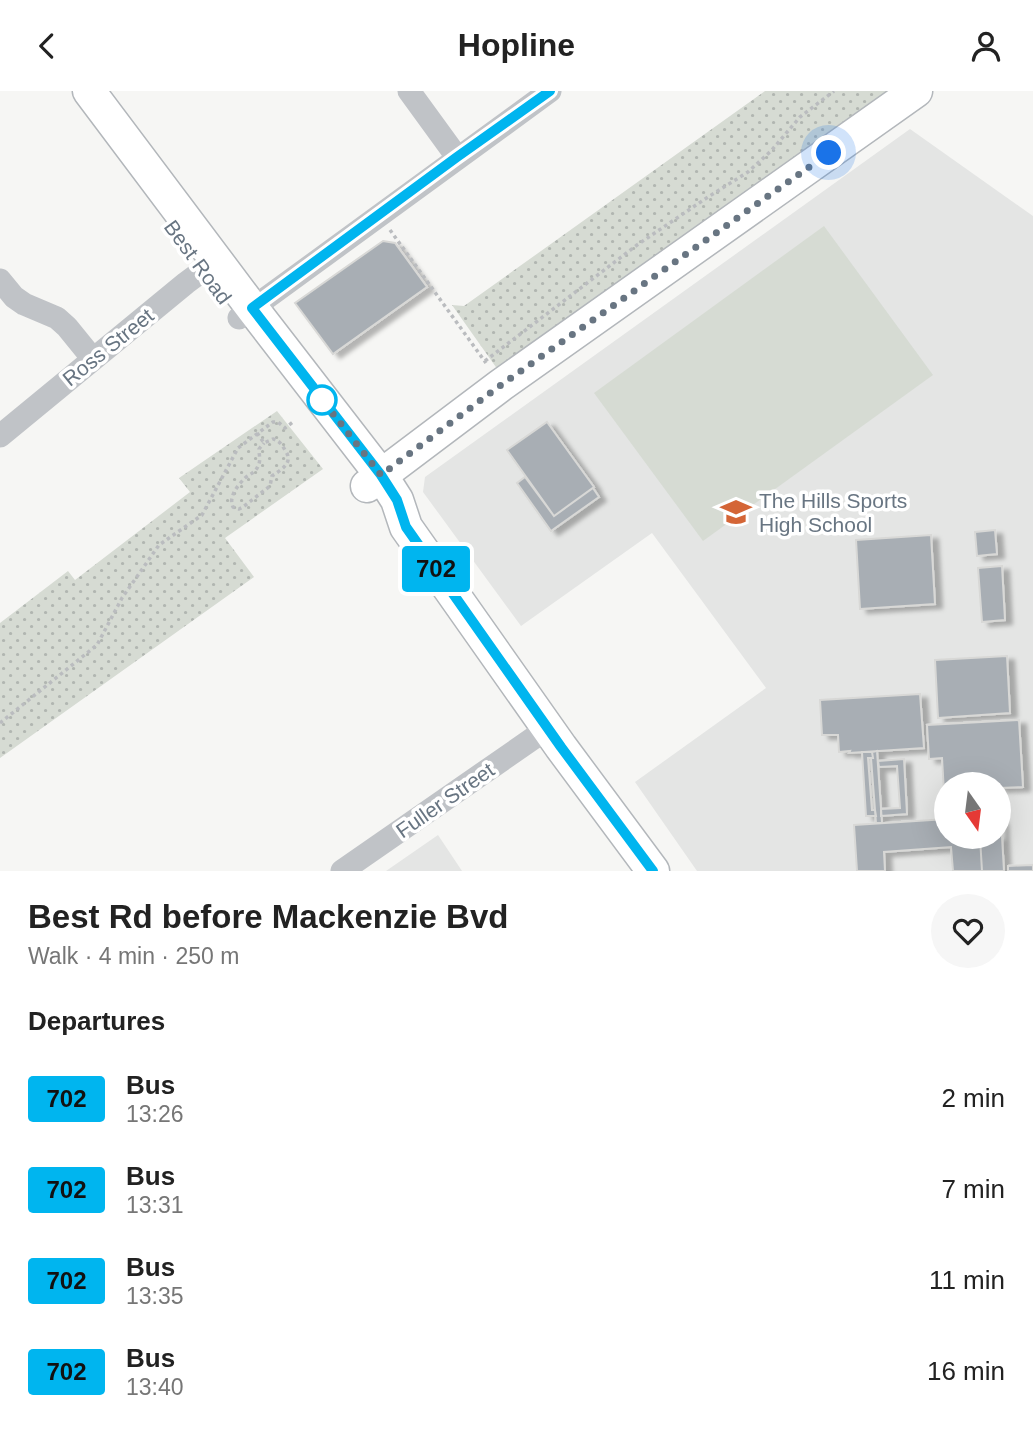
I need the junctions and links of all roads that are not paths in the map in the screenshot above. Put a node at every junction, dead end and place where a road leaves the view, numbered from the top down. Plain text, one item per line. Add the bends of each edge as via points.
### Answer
1 (72, 91) edge
2 (89, 91) edge
3 (409, 91) edge
4 (550, 91) edge
5 (916, 91) edge
6 (457, 157) junction
7 (210, 265) junction
8 (0, 280) edge
9 (245, 313) junction
10 (93, 359) junction
11 (0, 436) edge
12 (374, 481) junction
13 (548, 728) junction
14 (342, 871) edge
15 (653, 871) edge

1 - 7 main road, Best Road
2 - 7 main road, Best Road
3 - 6 street
4 - 6 street
5 - 12 main road via 493,373
6 - 9 street
7 - 9 main road, Best Road
7 - 10 street, Ross Street
8 - 10 street via 24,305 57,318
9 - 12 main road, Best Road
10 - 11 street, Ross Street
12 - 13 main road, Best Road via 397,500 406,527
13 - 14 street, Fuller Street
13 - 15 main road, Best Road

